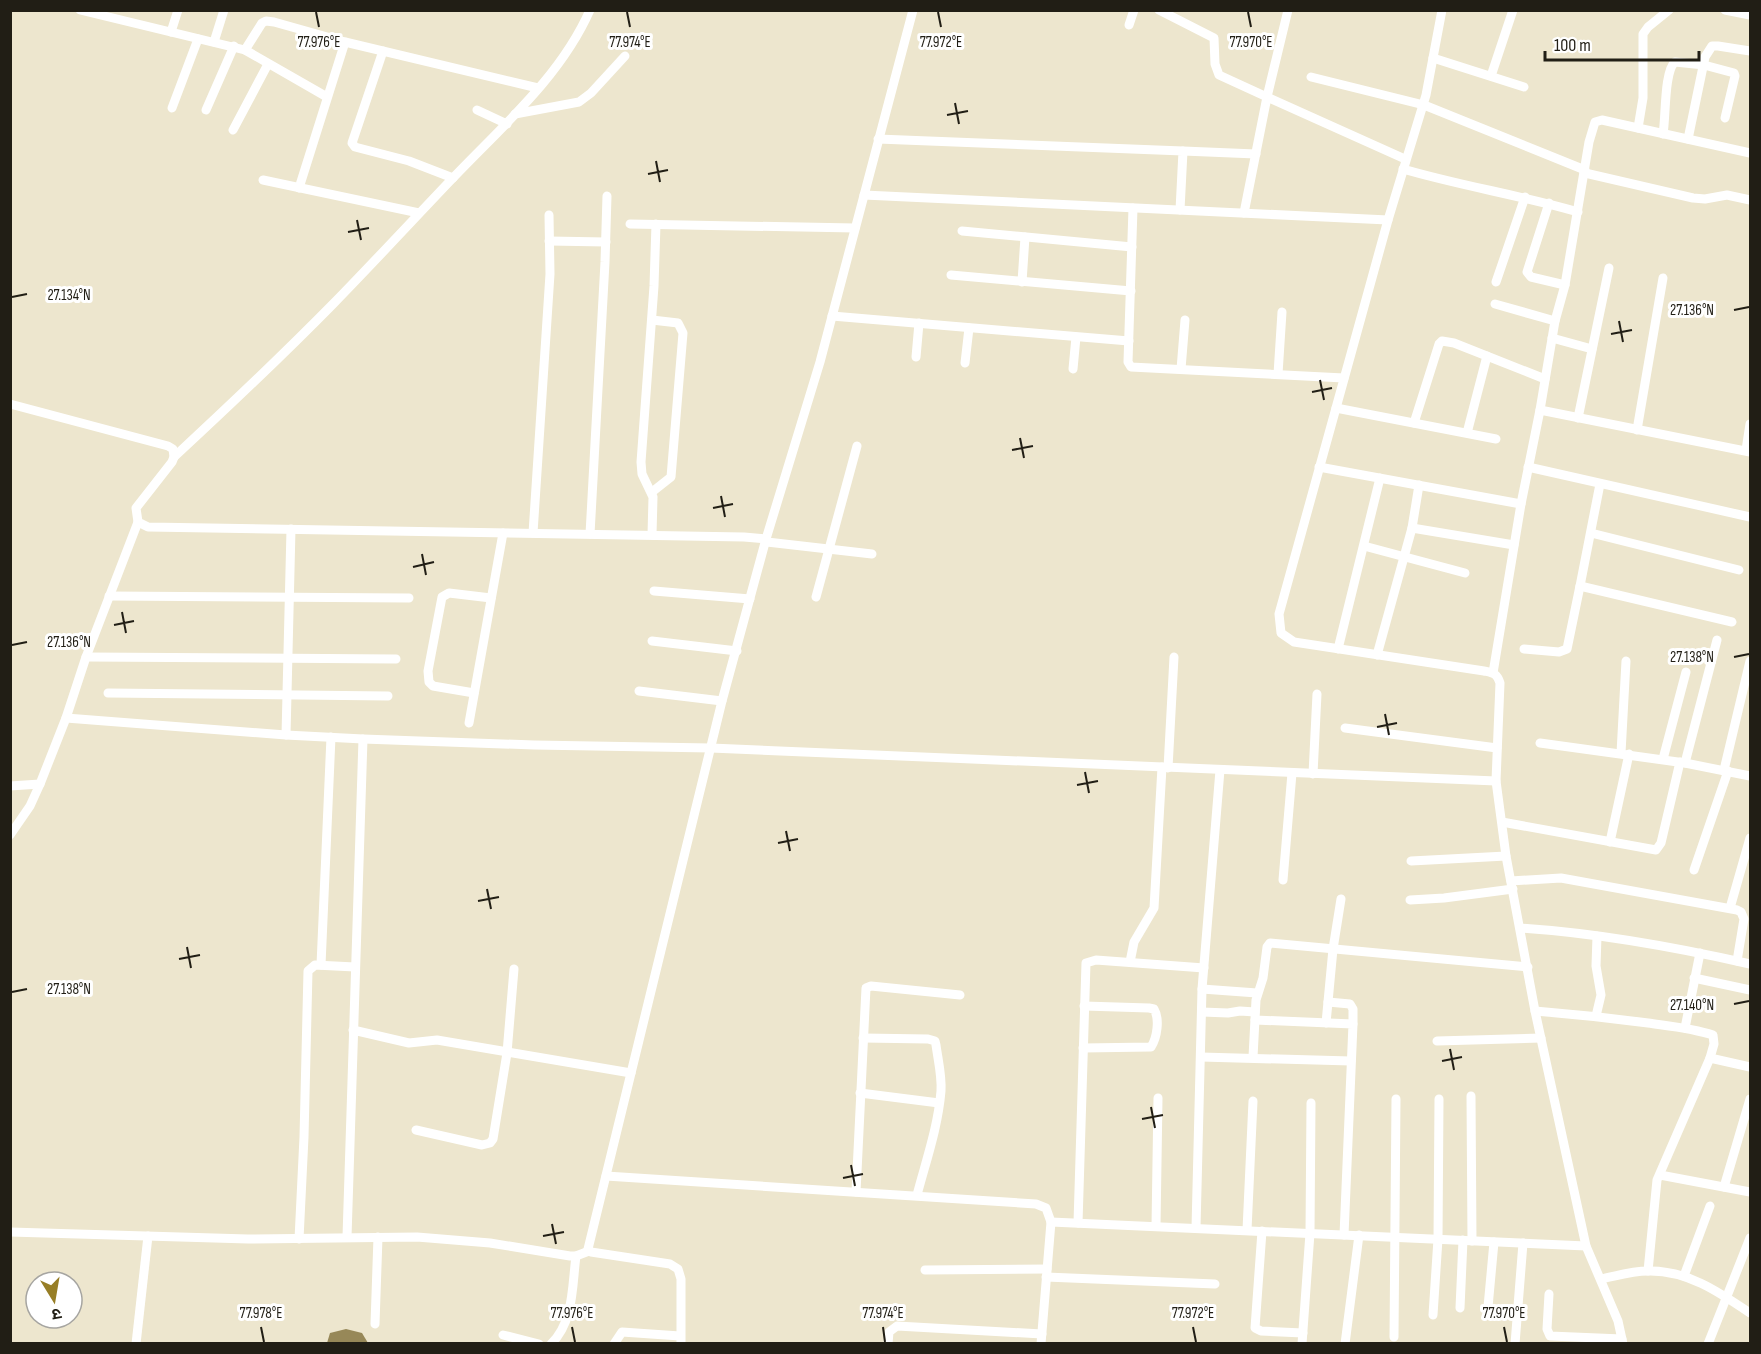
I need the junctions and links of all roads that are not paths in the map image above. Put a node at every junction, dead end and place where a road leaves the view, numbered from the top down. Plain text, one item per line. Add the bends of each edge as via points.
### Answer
1 (80, 10) edge
2 (178, 10) edge
3 (224, 10) edge
4 (590, 10) edge
5 (913, 10) edge
6 (1134, 10) edge
7 (1159, 10) edge
8 (1288, 10) edge
9 (1442, 10) edge
10 (1513, 10) edge
11 (1669, 10) edge
12 (1725, 10) edge
13 (112, 14) edge
14 (1750, 15) edge
15 (1129, 25) dead end
16 (171, 32) junction
17 (198, 39) junction
18 (214, 42) junction
19 (345, 42) junction
20 (234, 46) junction
21 (245, 50) junction
22 (383, 51) junction
23 (1750, 51) edge
24 (625, 56) dead end
25 (1433, 58) junction
26 (268, 64) junction
27 (1704, 65) junction
28 (1491, 76) junction
29 (1311, 77) dead end
30 (1524, 87) dead end
31 (538, 88) junction
32 (327, 97) junction
33 (1267, 97) junction
34 (1424, 105) junction
35 (172, 108) dead end
36 (206, 110) dead end
37 (477, 110) dead end
38 (515, 114) junction
39 (1725, 118) dead end
40 (507, 124) junction
41 (1638, 128) junction
42 (233, 129) dead end
43 (1663, 134) junction
44 (878, 139) junction
45 (1688, 139) junction
46 (1183, 151) junction
47 (1750, 153) edge
48 (1256, 154) junction
49 (1405, 159) junction
50 (1403, 169) junction
51 (1585, 172) junction
52 (453, 178) junction
53 (262, 180) dead end
54 (299, 188) junction
55 (864, 195) junction
56 (607, 196) dead end
57 (1525, 197) junction
58 (1750, 200) edge
59 (1549, 203) junction
60 (1133, 207) junction
61 (1180, 210) junction
62 (1578, 212) junction
63 (419, 213) junction
64 (1244, 213) junction
65 (549, 215) dead end
66 (1388, 220) junction
67 (630, 224) dead end
68 (656, 224) junction
69 (855, 228) junction
70 (962, 231) dead end
71 (1025, 237) junction
72 (549, 241) junction
73 (606, 242) junction
74 (1132, 247) junction
75 (1609, 268) dead end
76 (951, 275) dead end
77 (1663, 278) dead end
78 (1022, 282) junction
79 (1496, 282) dead end
80 (1565, 285) junction
81 (1131, 291) junction
82 (1495, 304) dead end
83 (1282, 312) dead end
84 (832, 316) junction
85 (652, 320) junction
86 (1185, 320) dead end
87 (1555, 321) junction
88 (919, 323) junction
89 (969, 328) junction
90 (1076, 337) junction
91 (1552, 338) junction
92 (1129, 341) junction
93 (1592, 349) junction
94 (1487, 356) junction
95 (916, 357) dead end
96 (965, 363) dead end
97 (1073, 369) dead end
98 (1180, 369) junction
99 (1278, 375) junction
100 (1344, 378) junction
101 (1545, 379) junction
102 (10, 404) edge
103 (1336, 408) junction
104 (1540, 410) junction
105 (1578, 418) junction
106 (1414, 423) junction
107 (1750, 424) edge
108 (1637, 430) junction
109 (1467, 433) junction
110 (1496, 439) dead end
111 (857, 446) dead end
112 (1748, 451) edge
113 (174, 457) junction
114 (1319, 467) junction
115 (1528, 467) junction
116 (1380, 478) junction
117 (1600, 484) junction
118 (1419, 485) junction
119 (652, 492) junction
120 (1521, 504) junction
121 (1750, 517) edge
122 (138, 522) junction
123 (1412, 528) junction
124 (291, 529) junction
125 (503, 532) junction
126 (533, 533) junction
127 (1591, 533) junction
128 (590, 534) junction
129 (652, 535) junction
130 (766, 540) junction
131 (1514, 545) junction
132 (1364, 546) junction
133 (830, 548) junction
134 (872, 554) dead end
135 (1404, 557) junction
136 (1739, 570) dead end
137 (1465, 573) dead end
138 (1580, 586) junction
139 (654, 591) dead end
140 (109, 596) junction
141 (816, 597) dead end
142 (289, 598) junction
143 (409, 598) dead end
144 (491, 598) junction
145 (750, 599) junction
146 (1732, 622) dead end
147 (1717, 640) dead end
148 (652, 641) dead end
149 (1338, 649) junction
150 (1524, 649) dead end
151 (737, 651) junction
152 (1377, 655) junction
153 (86, 657) junction
154 (289, 657) junction
155 (1174, 657) dead end
156 (396, 658) dead end
157 (1626, 661) dead end
158 (1750, 661) edge
159 (1686, 672) dead end
160 (1493, 673) junction
161 (639, 691) dead end
162 (108, 693) dead end
163 (474, 693) junction
164 (288, 694) junction
165 (1317, 694) dead end
166 (388, 696) dead end
167 (722, 701) junction
168 (66, 718) junction
169 (469, 723) dead end
170 (1345, 728) dead end
171 (286, 735) junction
172 (331, 737) junction
173 (363, 739) junction
174 (1540, 743) dead end
175 (711, 748) junction
176 (1497, 748) junction
177 (1625, 753) junction
178 (1663, 759) junction
179 (1682, 762) junction
180 (1165, 767) junction
181 (1220, 770) junction
182 (1726, 771) junction
183 (1292, 773) junction
184 (1312, 774) junction
185 (1750, 776) edge
186 (1496, 781) junction
187 (40, 784) junction
188 (10, 786) edge
189 (1502, 822) junction
190 (10, 835) edge
191 (1750, 838) edge
192 (1610, 842) junction
193 (1506, 856) junction
194 (1411, 861) dead end
195 (1694, 870) dead end
196 (1283, 880) dead end
197 (1512, 885) junction
198 (1341, 899) dead end
199 (1410, 900) dead end
200 (1730, 908) junction
201 (1520, 928) junction
202 (1597, 936) junction
203 (1333, 949) junction
204 (1700, 953) junction
205 (1737, 961) junction
206 (1130, 962) junction
207 (1750, 964) edge
208 (321, 965) junction
209 (355, 967) junction
210 (1528, 967) junction
211 (1204, 968) junction
212 (514, 969) dead end
213 (1694, 978) junction
214 (1202, 989) junction
215 (1750, 990) edge
216 (1257, 993) junction
217 (960, 995) dead end
218 (1328, 1002) junction
219 (1084, 1006) junction
220 (1535, 1011) junction
221 (1202, 1012) junction
222 (1255, 1016) junction
223 (1596, 1016) junction
224 (1326, 1023) junction
225 (1353, 1024) junction
226 (1685, 1028) junction
227 (353, 1030) junction
228 (862, 1038) junction
229 (1541, 1038) junction
230 (1437, 1041) dead end
231 (1083, 1048) junction
232 (507, 1053) junction
233 (1201, 1057) junction
234 (1253, 1057) junction
235 (1710, 1058) junction
236 (1351, 1061) junction
237 (1750, 1067) edge
238 (631, 1073) junction
239 (860, 1093) junction
240 (1471, 1096) dead end
241 (1158, 1098) dead end
242 (1396, 1099) dead end
243 (1439, 1099) dead end
244 (1750, 1099) edge
245 (1253, 1101) dead end
246 (939, 1103) junction
247 (1311, 1103) dead end
248 (416, 1130) dead end
249 (1660, 1175) junction
250 (606, 1176) junction
251 (1724, 1187) junction
252 (856, 1191) junction
253 (1750, 1192) edge
254 (917, 1195) junction
255 (1710, 1206) dead end
256 (1051, 1222) junction
257 (1078, 1223) junction
258 (1156, 1226) junction
259 (1196, 1228) junction
260 (1248, 1230) junction
261 (1262, 1231) junction
262 (10, 1232) edge
263 (1310, 1233) junction
264 (1344, 1235) junction
265 (148, 1236) junction
266 (1359, 1236) junction
267 (346, 1237) junction
268 (378, 1237) junction
269 (1396, 1237) junction
270 (1750, 1238) edge
271 (299, 1239) junction
272 (1438, 1239) junction
273 (1468, 1240) junction
274 (1494, 1242) junction
275 (1523, 1243) junction
276 (1586, 1246) junction
277 (589, 1251) junction
278 (576, 1256) junction
279 (925, 1270) dead end
280 (1648, 1271) junction
281 (1047, 1273) junction
282 (1684, 1276) junction
283 (1601, 1279) junction
284 (1215, 1284) dead end
285 (1549, 1294) dead end
286 (1726, 1297) junction
287 (1488, 1307) dead end
288 (1460, 1308) dead end
289 (1750, 1313) edge
290 (1433, 1316) dead end
291 (375, 1324) dead end
292 (996, 1331) junction
293 (1303, 1333) junction
294 (503, 1335) dead end
295 (1394, 1337) dead end
296 (1041, 1339) edge
297 (680, 1340) edge
298 (1622, 1341) edge
299 (136, 1344) edge
300 (539, 1344) edge
301 (551, 1344) edge
302 (614, 1344) edge
303 (888, 1344) edge
304 (997, 1344) edge
305 (1302, 1344) edge
306 (1345, 1344) edge
307 (1515, 1344) edge
308 (1708, 1344) edge

1 - 13 street
2 - 16 street
3 - 18 street
4 - 31 street via 582,30
5 - 44 street
6 - 15 street
7 - 33 street via 1214,38 1219,75
8 - 33 street
9 - 25 street
10 - 28 street
11 - 41 street via 1643,34 1643,92
12 - 14 street
13 - 16 street
16 - 17 street
17 - 18 street
17 - 35 street
18 - 20 street
19 - 21 street via 266,21
19 - 22 street
19 - 32 street
20 - 21 street
20 - 36 street
21 - 26 street
22 - 31 street
22 - 52 street via 352,143
23 - 27 street via 1712,46
24 - 38 street via 579,102
25 - 28 street
25 - 34 street
26 - 32 street
26 - 42 street
27 - 39 street via 1734,73
27 - 43 street via 1681,61 1671,65
27 - 45 street
28 - 30 street
29 - 34 street
31 - 38 street
32 - 54 street
33 - 48 street
33 - 49 street
34 - 49 street
34 - 51 street
37 - 40 street
38 - 40 street
40 - 52 street
41 - 43 street
41 - 51 street via 1595,122
43 - 45 street
44 - 46 street
44 - 55 street
45 - 47 street
46 - 48 street
46 - 61 street
48 - 64 street
49 - 50 street
50 - 57 street via 1457,185
50 - 66 street
51 - 58 street via 1693,198 1727,195
51 - 62 street
52 - 63 street
53 - 54 street
54 - 63 street
55 - 60 street
55 - 69 street
56 - 73 street
57 - 59 street
57 - 79 street
59 - 62 street
59 - 80 street via 1527,272 1531,277
60 - 61 street
60 - 74 street
61 - 64 street
62 - 80 street
63 - 113 street via 334,303
64 - 66 street
65 - 72 street
66 - 100 street
67 - 68 street
68 - 69 street
68 - 85 street
69 - 84 street
70 - 71 street
71 - 74 street
71 - 78 street
72 - 73 street
72 - 126 street
73 - 128 street
74 - 81 street
75 - 93 street
76 - 78 street
77 - 108 street
78 - 81 street
80 - 87 street
81 - 92 street
82 - 87 street
83 - 99 street
84 - 88 street
84 - 130 street
85 - 119 street via 641,462 642,474
85 - 119 street via 678,323 683,333 671,477
86 - 98 street
87 - 91 street
88 - 89 street
88 - 95 street
89 - 90 street
89 - 96 street
90 - 92 street
90 - 97 street
91 - 93 street
91 - 101 street
92 - 98 street via 1131,367
93 - 105 street
94 - 101 street
94 - 106 street via 1447,341 1439,344
94 - 109 street
98 - 99 street
99 - 100 street
100 - 103 street
101 - 104 street
102 - 113 street via 168,446
103 - 106 street
103 - 114 street
104 - 105 street
104 - 115 street
105 - 108 street
106 - 109 street
107 - 112 street
108 - 112 street
109 - 110 street
111 - 133 street
113 - 122 street via 139,502
114 - 116 street
114 - 149 street via 1279,625 1281,633 1294,642
115 - 117 street
115 - 120 street
116 - 118 street
116 - 132 street
117 - 121 street
117 - 127 street
118 - 120 street
118 - 123 street
119 - 129 street
120 - 131 street
122 - 124 street via 148,527
122 - 140 street
123 - 131 street
123 - 135 street
124 - 125 street
124 - 142 street
125 - 126 street
125 - 144 street
126 - 128 street
127 - 136 street
127 - 138 street
128 - 129 street
129 - 130 street
130 - 133 street
130 - 145 street
131 - 160 street
132 - 135 street
132 - 149 street
133 - 134 street
133 - 141 street
135 - 137 street
135 - 152 street
138 - 146 street
138 - 150 street via 1567,649
139 - 145 street
140 - 142 street
140 - 153 street
142 - 143 street
142 - 154 street
144 - 163 street
144 - 163 street via 449,593 442,597 428,671 433,686
145 - 151 street
147 - 179 street
148 - 151 street
149 - 152 street
151 - 167 street
152 - 160 street
153 - 154 street
153 - 168 street
154 - 156 street
154 - 164 street
155 - 180 street
157 - 177 street
158 - 182 street
159 - 178 street
160 - 176 street via 1500,683
161 - 167 street
162 - 164 street
163 - 169 street
164 - 166 street
164 - 171 street
165 - 184 street
167 - 175 street
168 - 171 street
168 - 187 street
170 - 176 street
171 - 172 street
172 - 173 street
172 - 208 street
173 - 175 street
173 - 209 street
174 - 177 street
175 - 180 street
175 - 238 street
176 - 186 street
177 - 178 street
177 - 192 street
178 - 179 street
179 - 182 street
179 - 192 street via 1659,847 1656,850
180 - 181 street
180 - 206 street via 1154,908 1134,942
181 - 183 street
181 - 211 street
182 - 185 street
182 - 195 street
183 - 184 street
183 - 196 street
184 - 186 street
186 - 189 street
187 - 188 street
187 - 190 street
189 - 192 street
189 - 193 street
191 - 200 street
193 - 194 street
193 - 197 street
197 - 199 street
197 - 200 street via 1561,878
197 - 201 street
198 - 203 street
200 - 205 street via 1741,912 1744,919
201 - 202 street
201 - 210 street
202 - 204 street
202 - 223 street via 1596,966 1601,995
203 - 210 street
203 - 216 street via 1270,943
203 - 218 street
204 - 205 street
204 - 213 street
205 - 207 street
206 - 211 street
206 - 219 street via 1086,963
208 - 209 street
208 - 271 street via 308,971
209 - 227 street
210 - 220 street
211 - 214 street
212 - 232 street
213 - 215 street
213 - 226 street
214 - 216 street
214 - 221 street
216 - 222 street
217 - 228 street via 868,987
218 - 224 street
218 - 225 street via 1350,1004
219 - 231 street
219 - 231 street via 1149,1008 1158,1016 1151,1047
220 - 223 street
220 - 229 street
221 - 222 street via 1240,1011
221 - 233 street
222 - 224 street
222 - 234 street
223 - 226 street
224 - 225 street
225 - 236 street
226 - 235 street via 1713,1035
227 - 232 street via 409,1043 437,1040
227 - 267 street
228 - 239 street
228 - 246 street via 935,1041 941,1083
229 - 230 street
229 - 276 street
231 - 257 street
232 - 238 street
232 - 248 street via 490,1143 482,1145
233 - 234 street
233 - 259 street
234 - 236 street
235 - 237 street
235 - 249 street
236 - 264 street
238 - 250 street
239 - 246 street
239 - 252 street
240 - 273 street
241 - 258 street
242 - 269 street
243 - 272 street
244 - 251 street
245 - 260 street
246 - 254 street
247 - 263 street
249 - 251 street
249 - 280 street
250 - 252 street
250 - 277 street
251 - 253 street
252 - 254 street
254 - 256 street via 1036,1203 1046,1208
255 - 282 street
256 - 257 street
256 - 281 street
257 - 258 street
258 - 259 street
259 - 260 street
260 - 261 street
261 - 263 street
261 - 293 street via 1256,1328
262 - 265 street
263 - 264 street
263 - 293 street
264 - 266 street
265 - 271 street
265 - 299 street
266 - 269 street
266 - 306 street
267 - 268 street
267 - 271 street
268 - 278 street via 455,1239
268 - 291 street
269 - 272 street
269 - 295 street
270 - 286 street
272 - 273 street
272 - 290 street
273 - 274 street
273 - 288 street
274 - 275 street
274 - 287 street
275 - 276 street
275 - 307 street
276 - 283 street
277 - 278 street
277 - 297 street via 670,1264 678,1269
278 - 301 street via 568,1316
279 - 281 street
280 - 282 street
280 - 283 street
281 - 284 street
281 - 296 street
282 - 286 street
283 - 298 street
285 - 298 street via 1550,1336
286 - 289 street
286 - 308 street
292 - 296 street
292 - 303 street via 897,1326 889,1332
292 - 304 street
293 - 305 street
294 - 300 street
297 - 302 street via 622,1332

